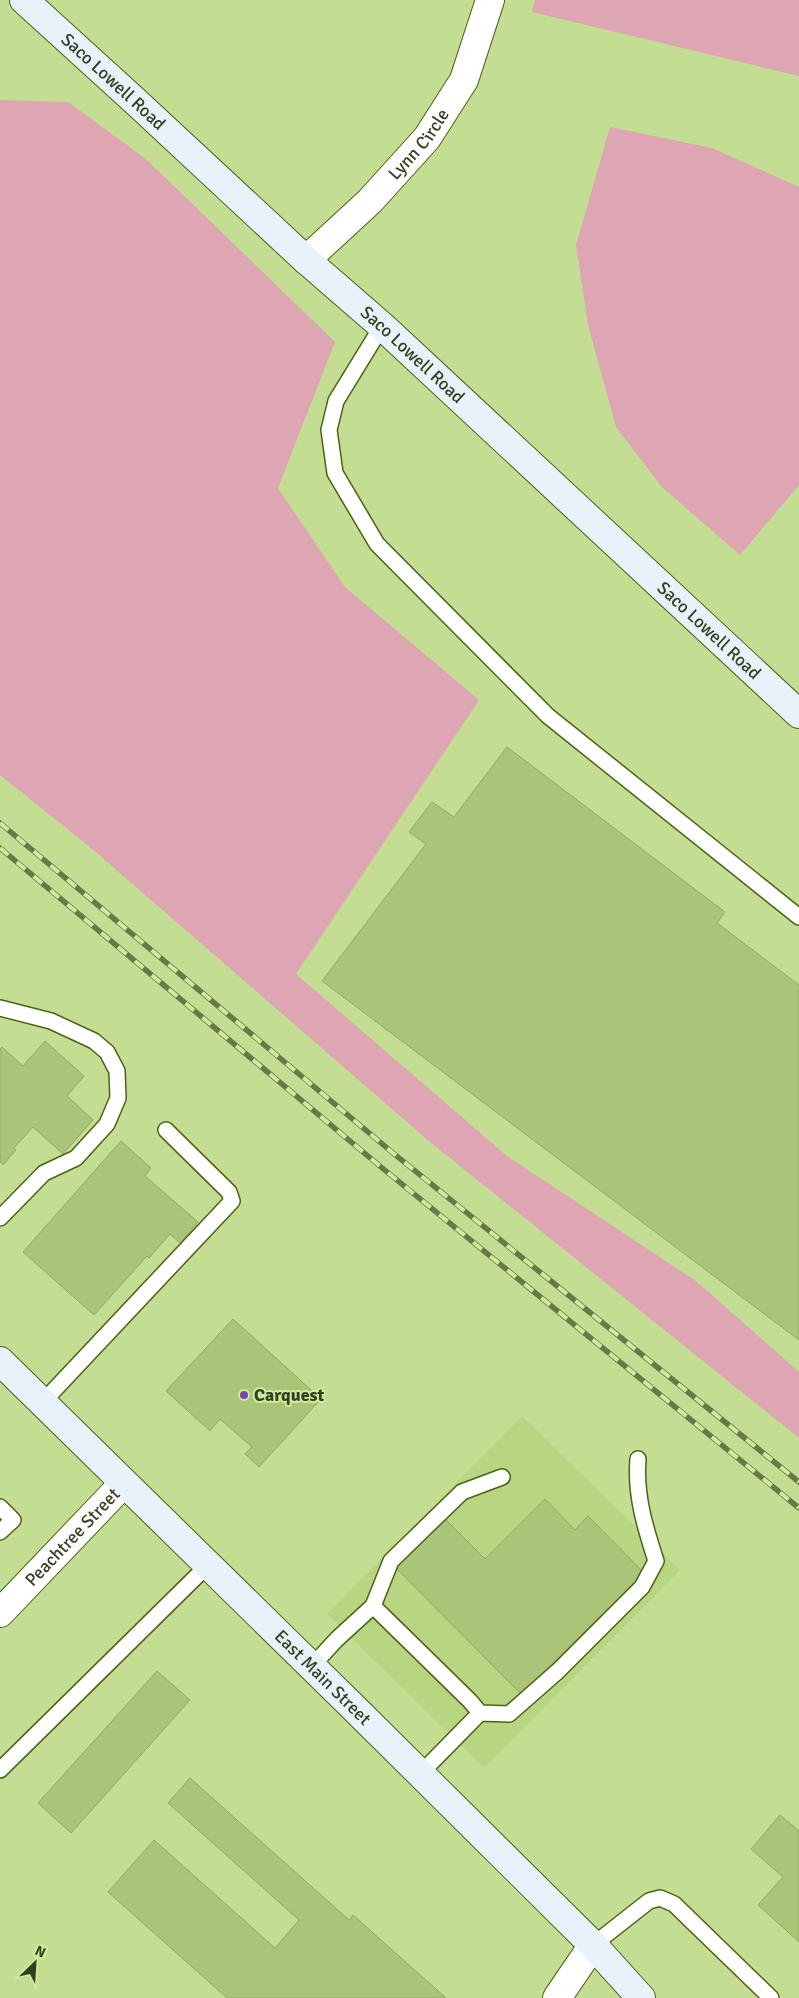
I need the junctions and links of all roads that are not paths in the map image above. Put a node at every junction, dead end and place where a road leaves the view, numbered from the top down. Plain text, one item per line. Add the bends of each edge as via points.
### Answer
1 (24, 0) edge
2 (490, 0) edge
3 (306, 260) junction
4 (382, 326) junction
5 (799, 714) edge
6 (799, 917) edge
7 (0, 1008) edge
8 (166, 1130) dead end
9 (0, 1218) edge
10 (0, 1361) edge
11 (42, 1403) junction
12 (638, 1459) dead end
13 (502, 1477) dead end
14 (124, 1483) junction
15 (0, 1508) edge
16 (0, 1532) edge
17 (208, 1565) junction
18 (373, 1606) junction
19 (0, 1614) edge
20 (312, 1666) junction
21 (480, 1713) junction
22 (0, 1770) edge
23 (420, 1774) junction
24 (593, 1945) junction
25 (557, 1998) edge
26 (641, 1998) edge
27 (771, 1998) edge

1 - 3 street, Saco Lowell Road
2 - 3 street, Lynn Circle via 464,80 427,138 370,201
3 - 4 street, Saco Lowell Road
4 - 5 street, Saco Lowell Road
4 - 6 lane via 336,401 330,430 335,472 377,544 548,716
7 - 9 lane via 51,1021 94,1041 107,1052 117,1071 118,1098 107,1124 76,1158 44,1173
8 - 11 lane via 229,1192 232,1202
10 - 11 street, East Main Street
11 - 14 street, East Main Street
12 - 21 lane via 636,1480 642,1519 656,1561 642,1587 558,1671 509,1714
13 - 18 lane via 462,1492 391,1561
14 - 17 street, East Main Street
14 - 19 street, Peachtree Street
15 - 16 lane via 13,1520
17 - 20 street, East Main Street
17 - 22 lane
18 - 20 lane
18 - 21 lane
20 - 23 street, East Main Street
21 - 23 lane
23 - 24 street, East Main Street
24 - 25 street
24 - 26 street, East Main Street
24 - 27 lane via 649,1901 660,1898 674,1904

